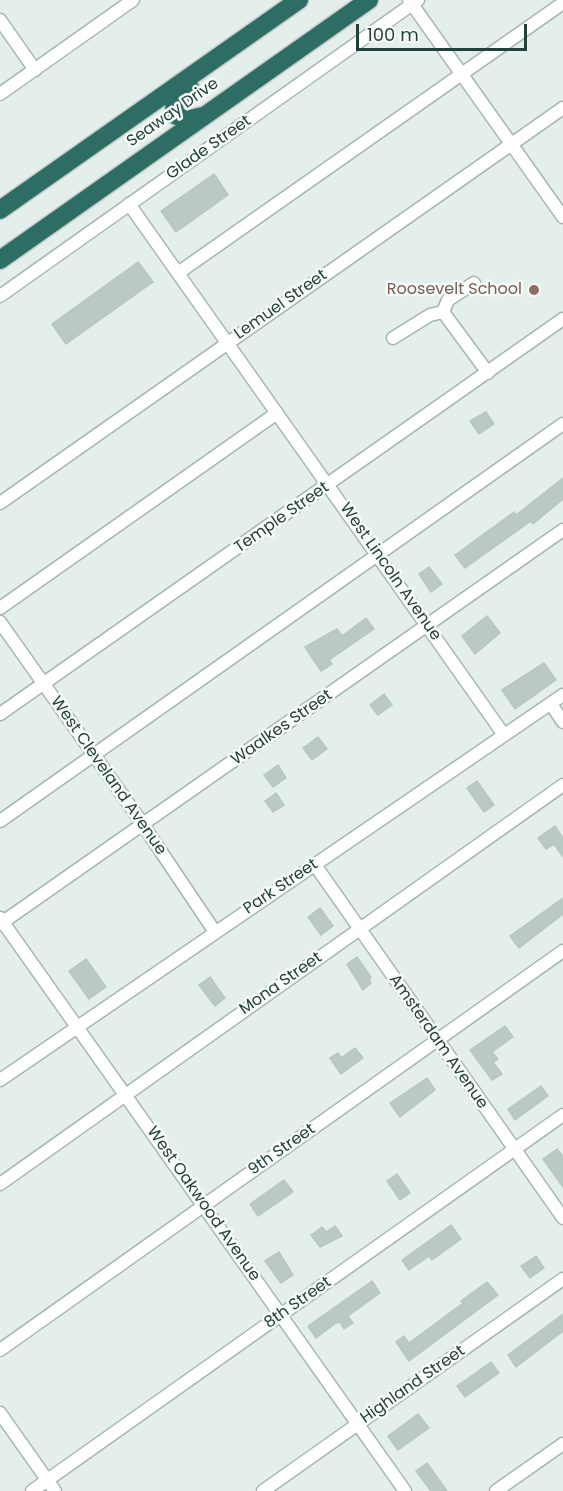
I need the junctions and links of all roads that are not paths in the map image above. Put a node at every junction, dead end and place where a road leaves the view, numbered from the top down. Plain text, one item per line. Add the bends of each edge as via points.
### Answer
1 (133, 0) edge
2 (299, 0) edge
3 (314, 0) edge
4 (354, 0) edge
5 (369, 0) edge
6 (413, 1) edge
7 (563, 3) edge
8 (0, 20) edge
9 (35, 70) junction
10 (461, 74) junction
11 (253, 81) junction
12 (0, 94) edge
13 (563, 108) edge
14 (203, 116) junction
15 (511, 144) junction
16 (129, 204) junction
17 (0, 210) edge
18 (562, 214) edge
19 (0, 260) edge
20 (178, 273) junction
21 (474, 283) dead end
22 (0, 296) edge
23 (443, 312) junction
24 (563, 320) edge
25 (393, 338) dead end
26 (227, 343) junction
27 (488, 373) junction
28 (277, 414) junction
29 (563, 424) edge
30 (329, 486) junction
31 (0, 503) edge
32 (563, 530) edge
33 (377, 555) junction
34 (0, 608) edge
35 (0, 622) edge
36 (428, 626) junction
37 (44, 683) junction
38 (563, 695) edge
39 (551, 704) junction
40 (0, 714) edge
41 (563, 722) edge
42 (504, 735) junction
43 (95, 755) junction
44 (563, 785) edge
45 (0, 820) edge
46 (144, 825) junction
47 (315, 865) junction
48 (1, 921) edge
49 (359, 930) junction
50 (215, 932) junction
51 (563, 951) edge
52 (77, 1028) junction
53 (437, 1041) junction
54 (0, 1080) edge
55 (125, 1095) junction
56 (563, 1115) edge
57 (514, 1150) junction
58 (0, 1184) edge
59 (204, 1205) junction
60 (563, 1218) edge
61 (563, 1279) edge
62 (281, 1315) junction
63 (0, 1350) edge
64 (0, 1413) edge
65 (358, 1424) junction
66 (563, 1444) edge
67 (47, 1480) junction
68 (32, 1491) edge
69 (55, 1491) edge
70 (263, 1491) edge
71 (405, 1491) edge
72 (496, 1491) edge

1 - 9 street
2 - 17 highway, Seaway Drive
3 - 14 highway via 174,102 175,115 181,119
4 - 11 highway via 290,46
5 - 11 highway, Seaway Drive
6 - 10 street
6 - 16 street, Glade Street
7 - 10 street
8 - 9 street
9 - 12 street
10 - 15 street
10 - 20 street
11 - 14 highway, Seaway Drive
13 - 15 street, Lemuel Street
14 - 19 highway, Seaway Drive
15 - 18 street
15 - 26 street, Lemuel Street
16 - 20 street, West Lincoln Avenue
16 - 22 street, Glade Street
20 - 26 street, West Lincoln Avenue
21 - 23 street via 448,300
23 - 25 street via 430,315
23 - 27 street
24 - 27 street, Temple Street
26 - 28 street, West Lincoln Avenue
26 - 31 street, Lemuel Street
27 - 30 street, Temple Street
28 - 30 street, West Lincoln Avenue
28 - 34 street
29 - 33 street
30 - 33 street, West Lincoln Avenue
30 - 37 street, Temple Street
32 - 36 street, Waalkes Street
33 - 36 street, West Lincoln Avenue
33 - 43 street
35 - 37 street, West Cleveland Avenue
36 - 42 street, West Lincoln Avenue
36 - 46 street, Waalkes Street
37 - 40 street, Temple Street
37 - 43 street, West Cleveland Avenue
38 - 39 street, Park Street
39 - 41 street
39 - 42 street, Park Street
42 - 47 street, Park Street
43 - 45 street
43 - 46 street, West Cleveland Avenue
44 - 49 street, Mona Street
46 - 48 street, Waalkes Street
46 - 50 street, West Cleveland Avenue
47 - 49 street, Amsterdam Avenue
47 - 50 street, Park Street
48 - 52 street, West Oakwood Avenue
49 - 53 street, Amsterdam Avenue
49 - 55 street, Mona Street
50 - 52 street, Park Street
51 - 53 street, 9th Street
52 - 54 street, Park Street
52 - 55 street, West Oakwood Avenue
53 - 57 street, Amsterdam Avenue
53 - 59 street, 9th Street
55 - 58 street, Mona Street
55 - 59 street, West Oakwood Avenue
56 - 57 street, 8th Street
57 - 60 street, Amsterdam Avenue
57 - 62 street, 8th Street
59 - 62 street, West Oakwood Avenue
59 - 63 street, 9th Street
61 - 65 street, Highland Street
62 - 65 street, West Oakwood Avenue
62 - 67 street, 8th Street
64 - 67 street
65 - 70 street, Highland Street
65 - 71 street, West Oakwood Avenue
66 - 72 street
67 - 68 street, 8th Street
67 - 69 street

